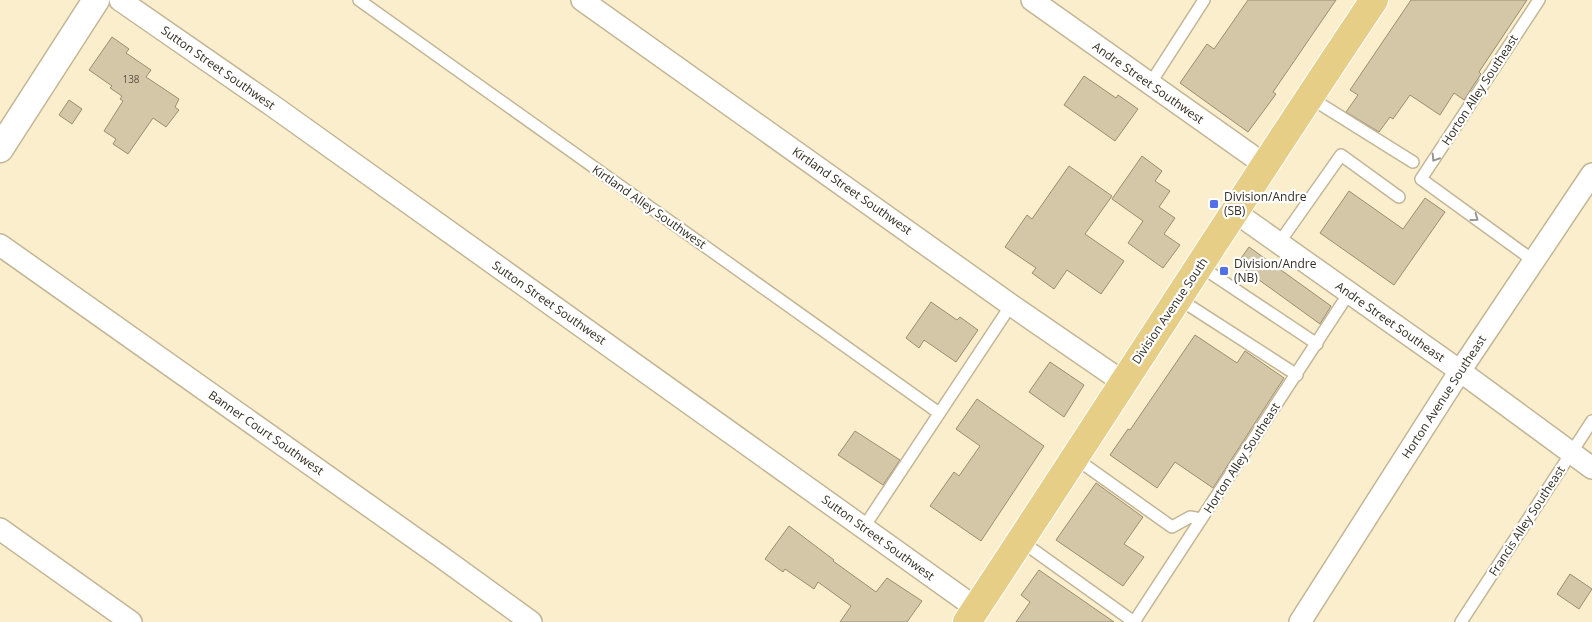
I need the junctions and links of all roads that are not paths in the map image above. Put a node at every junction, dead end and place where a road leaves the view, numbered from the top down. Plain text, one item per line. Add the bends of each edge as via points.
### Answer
1 (96, 0) edge
2 (120, 0) edge
3 (359, 0) edge
4 (582, 0) edge
5 (1032, 0) edge
6 (1204, 0) edge
7 (1374, 0) edge
8 (1539, 0) edge
9 (1150, 84) junction
10 (1309, 97) junction
11 (0, 149) edge
12 (1413, 162) dead end
13 (1265, 165) junction
14 (1592, 174) edge
15 (1399, 197) dead end
16 (1235, 212) junction
17 (1279, 243) junction
18 (0, 245) edge
19 (1534, 261) junction
20 (1200, 266) junction
21 (1349, 293) junction
22 (1179, 299) junction
23 (1011, 305) junction
24 (1317, 344) junction
25 (1460, 371) junction
26 (1297, 375) junction
27 (1122, 382) junction
28 (939, 413) junction
29 (1592, 421) edge
30 (1571, 453) junction
31 (1075, 458) junction
32 (1592, 468) edge
33 (1202, 520) junction
34 (864, 527) junction
35 (0, 529) edge
36 (1021, 541) junction
37 (971, 615) edge
38 (131, 622) edge
39 (531, 622) edge
40 (1134, 622) edge
41 (1300, 622) edge
42 (1461, 622) edge

1 - 11 street
2 - 34 street, Sutton Street Southwest
3 - 28 lane, Kirtland Alley Southwest
4 - 23 street, Kirtland Street Southwest
5 - 9 street, Andre Street Southwest
6 - 9 lane
7 - 10 main road, Division Avenue South
8 -> 19 lane, Horton Alley Southeast via 1421,179
9 - 13 street, Andre Street Southwest
10 - 12 lane
10 - 13 main road, Division Avenue South
13 - 16 main road, Division Avenue South
14 - 19 street, Horton Avenue Southeast
15 - 17 lane via 1341,155
16 - 17 street, Andre Street Southeast
16 - 20 main road, Division Avenue South
17 - 21 street, Andre Street Southeast
18 - 39 street, Banner Court Southwest
19 - 25 street, Horton Avenue Southeast
20 - 22 main road, Division Avenue South
20 - 24 lane
21 - 24 lane, Horton Alley Southeast
21 - 25 street, Andre Street Southeast
22 - 26 lane
22 - 27 main road, Division Avenue South
23 - 27 street, Kirtland Street Southwest
23 - 28 lane
24 - 26 lane, Horton Alley Southeast
25 - 30 street, Andre Street Southeast
25 - 41 street, Horton Avenue Southeast
26 - 33 lane, Horton Alley Southeast
27 - 31 main road, Division Avenue South
28 - 34 lane
29 - 30 lane, Francis Alley Southeast
30 - 32 street, Andre Street Southeast
30 - 42 lane, Francis Alley Southeast
31 - 33 lane via 1172,527 1190,517
31 - 36 main road, Division Avenue South
33 - 40 lane, Horton Alley Southeast
34 - 37 street, Sutton Street Southwest
35 - 38 street
36 - 37 main road, Division Avenue South
36 - 40 lane

